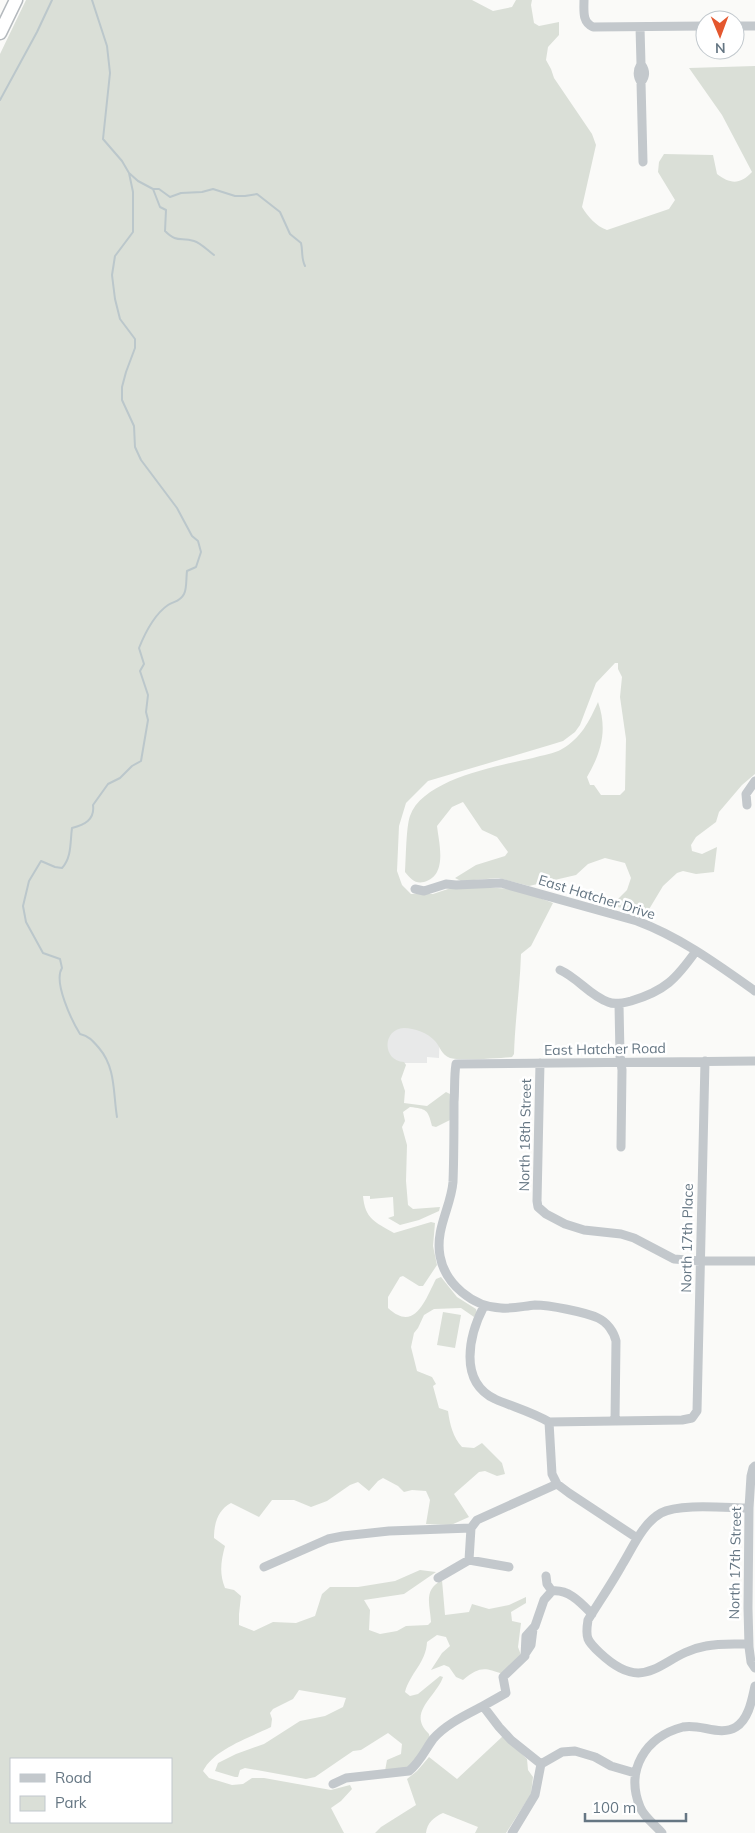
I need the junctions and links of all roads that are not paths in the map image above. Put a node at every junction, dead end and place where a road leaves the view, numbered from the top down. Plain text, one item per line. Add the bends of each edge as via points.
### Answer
1 (16, 0) edge
2 (584, 0) edge
3 (695, 26) edge
4 (640, 27) junction
5 (0, 33) edge
6 (643, 162) dead end
7 (755, 781) edge
8 (747, 805) dead end
9 (415, 889) dead end
10 (696, 951) junction
11 (560, 970) dead end
12 (755, 991) edge
13 (619, 1004) junction
14 (705, 1061) junction
15 (755, 1061) edge
16 (621, 1062) junction
17 (540, 1064) junction
18 (621, 1147) dead end
19 (700, 1261) junction
20 (755, 1261) edge
21 (484, 1306) junction
22 (615, 1421) junction
23 (549, 1422) junction
24 (755, 1466) edge
25 (558, 1484) junction
26 (749, 1508) junction
27 (471, 1528) junction
28 (637, 1538) junction
29 (468, 1560) junction
30 (264, 1567) dead end
31 (509, 1567) dead end
32 (546, 1576) dead end
33 (438, 1578) dead end
34 (552, 1591) junction
35 (592, 1614) junction
36 (748, 1644) junction
37 (753, 1665) edge
38 (755, 1686) edge
39 (483, 1706) junction
40 (540, 1764) junction
41 (635, 1773) junction
42 (333, 1784) dead end
43 (512, 1833) edge
44 (662, 1833) edge

1 - 5 highway
2 - 4 street via 584,18 588,25
3 - 4 street
4 - 6 street via 641,64 645,69 642,82
7 - 8 street via 746,794
9 - 10 street, East Hatcher Drive via 424,891 446,884 501,883 637,921
10 - 12 street, East Hatcher Drive
10 - 13 street via 670,983 641,998
11 - 13 street via 600,998
13 - 16 street
14 - 15 street, East Hatcher Road
14 - 16 street, East Hatcher Road
14 - 19 street, North 17th Place
16 - 17 street, East Hatcher Road
16 - 18 street
17 - 19 street, North 18th Street via 538,1208 568,1225 628,1236 674,1259
17 - 21 street, East Hatcher Road via 456,1064 453,1184 439,1235 439,1248 442,1266 453,1283
19 - 20 street
19 - 22 street, North 17th Place via 698,1404 694,1415 682,1420
21 - 22 street via 548,1306 599,1318 606,1323 616,1341
21 - 23 street via 472,1338 470,1368 475,1378 495,1399
22 - 23 street
23 - 25 street via 552,1474
24 - 26 street, North 17th Street via 751,1476
25 - 27 street via 477,1520
25 - 28 street
26 - 28 street via 670,1510 657,1516
26 - 36 street, North 17th Street
27 - 29 street
27 - 30 street via 343,1536 328,1539
28 - 35 street
29 - 31 street
29 - 33 street
32 - 34 street
34 - 35 street via 558,1590 574,1597
34 - 39 street via 544,1600 525,1656 503,1677 506,1693
35 - 36 street via 586,1632 588,1641 627,1672 653,1671 690,1650 704,1646
36 - 37 street, North 17th Street
38 - 41 street via 749,1708 736,1727 722,1731 684,1727 664,1735 644,1752
39 - 40 street via 507,1736
39 - 42 street via 438,1734 409,1771 346,1778
40 - 41 street via 562,1752 576,1750
40 - 43 street via 535,1796
41 - 44 street via 640,1806

